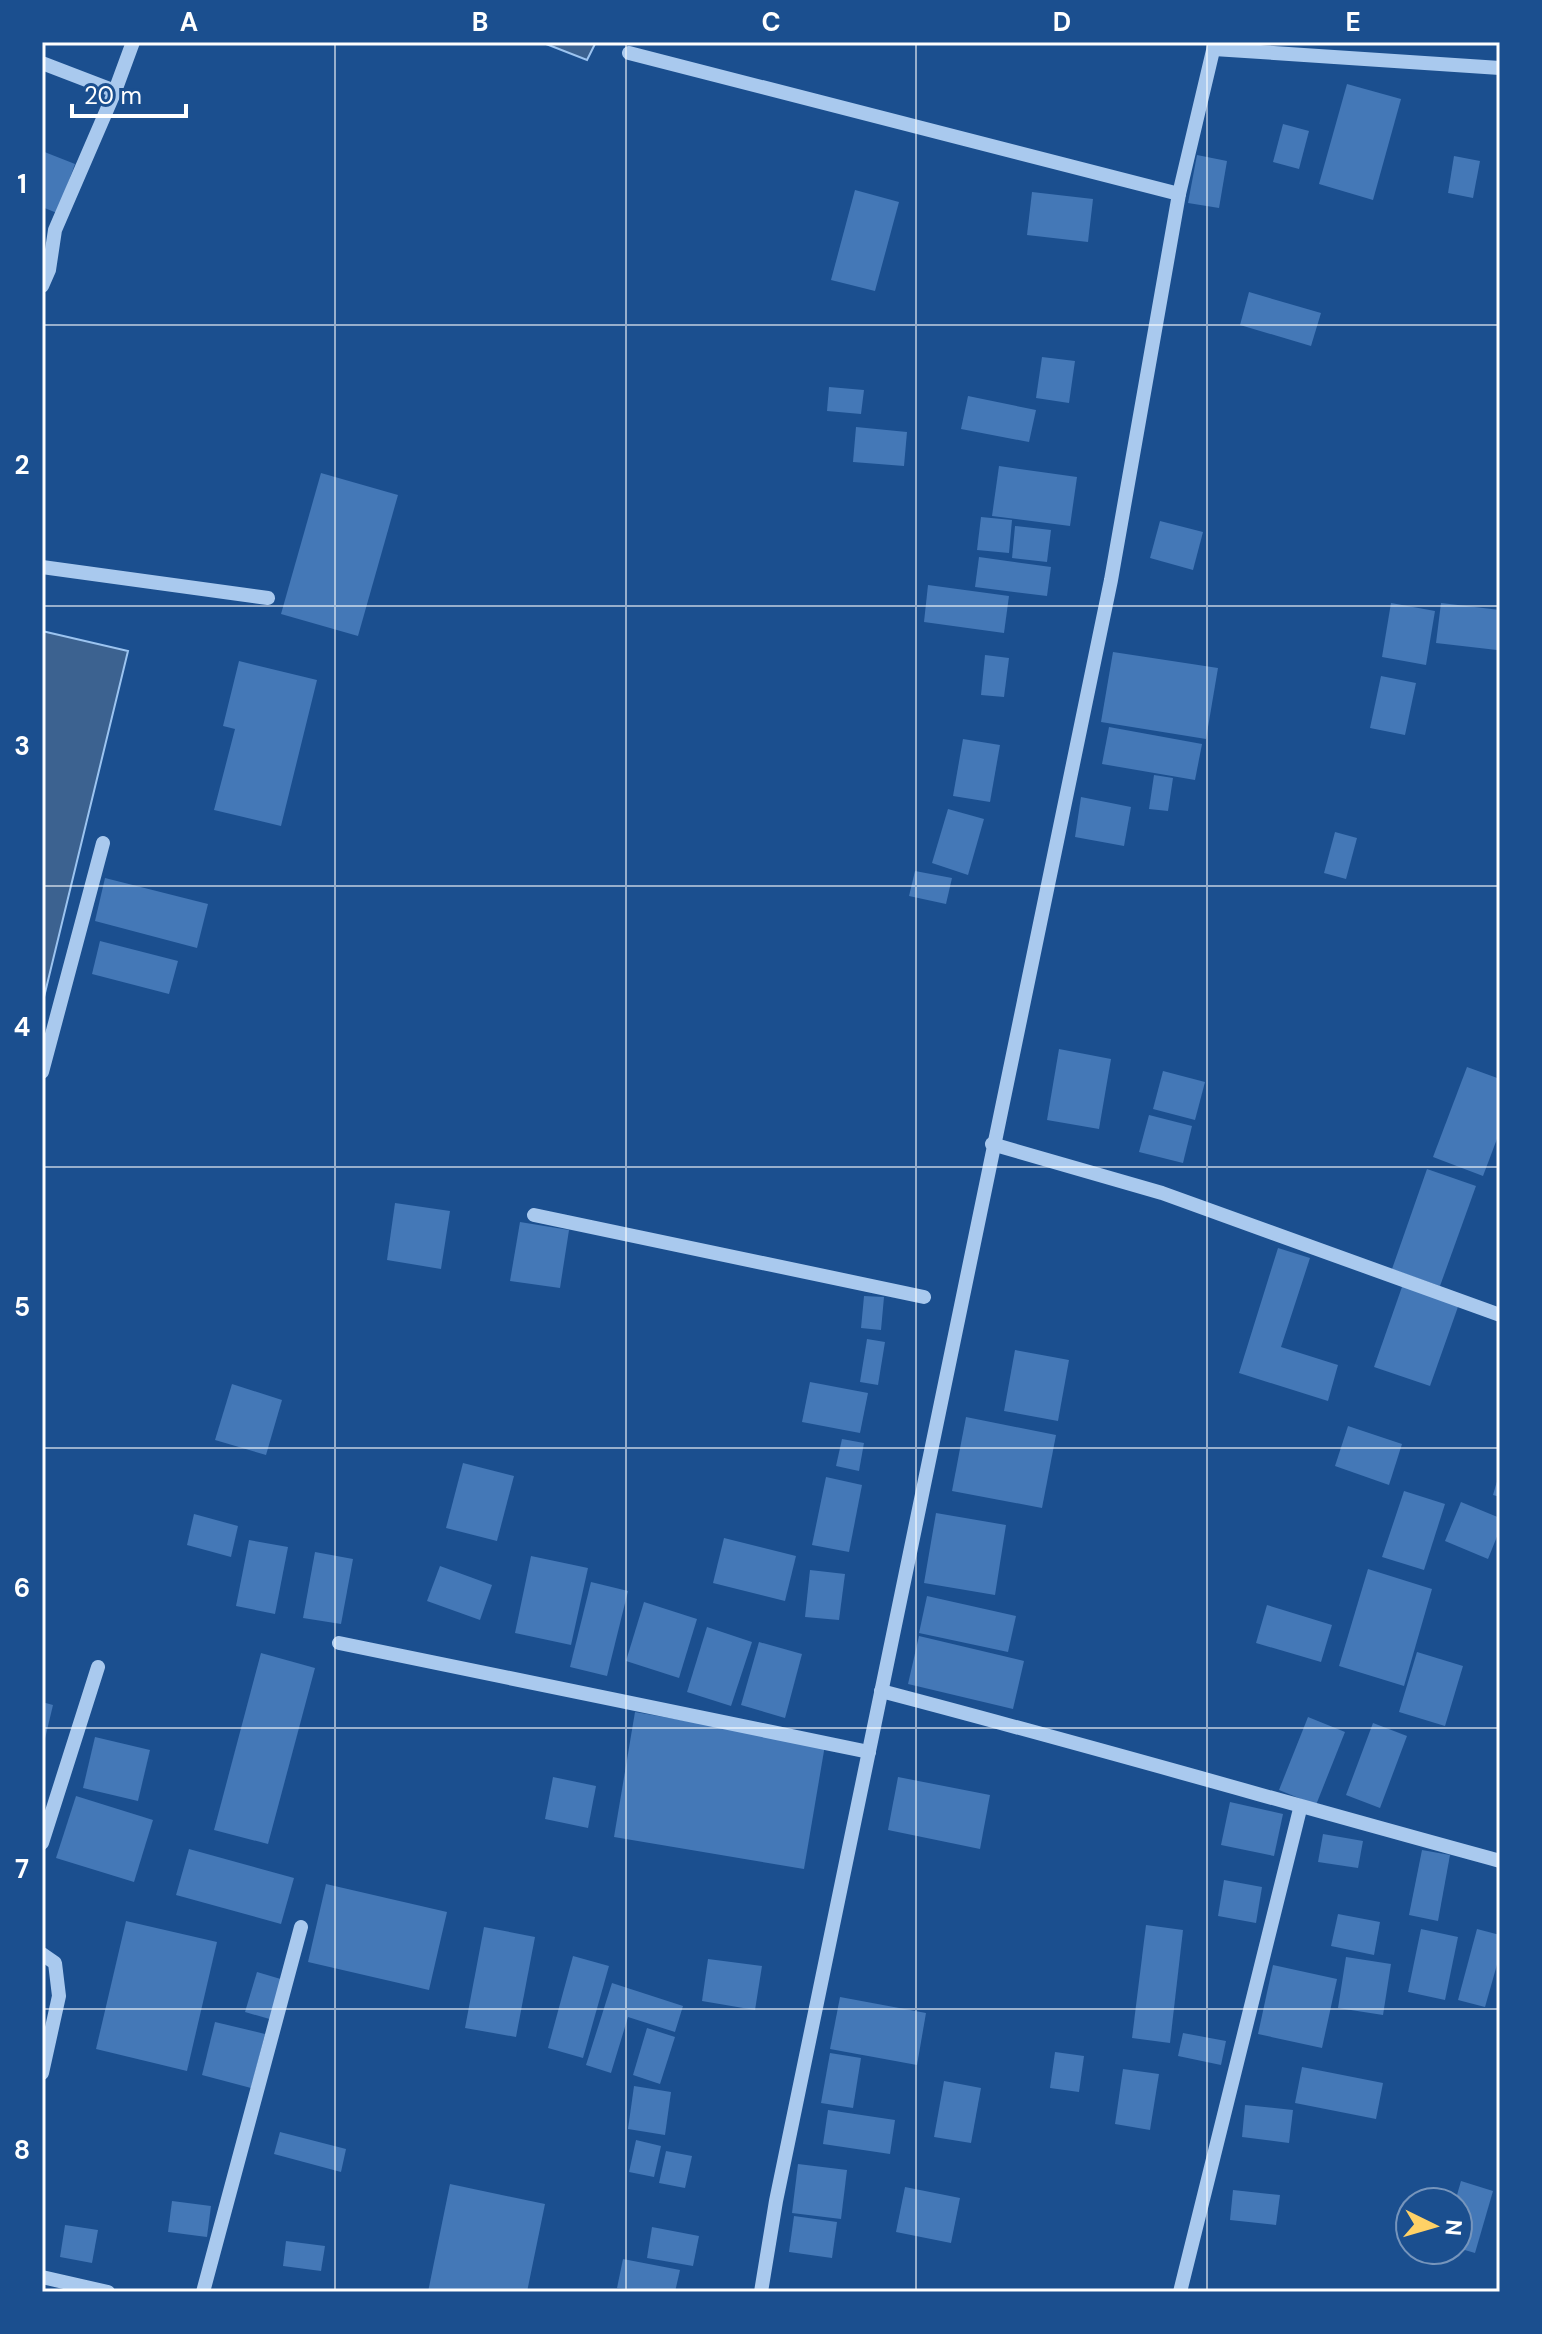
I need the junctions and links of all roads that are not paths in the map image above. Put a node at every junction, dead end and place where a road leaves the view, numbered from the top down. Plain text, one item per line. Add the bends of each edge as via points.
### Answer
1 (133, 42) edge
2 (1214, 46) edge
3 (629, 53) dead end
4 (42, 63) edge
5 (1500, 68) edge
6 (115, 91) junction
7 (1179, 194) junction
8 (49, 228) edge
9 (42, 286) edge
10 (42, 567) edge
11 (268, 598) dead end
12 (103, 843) dead end
13 (42, 1072) edge
14 (992, 1144) junction
15 (534, 1215) dead end
16 (924, 1297) dead end
17 (1500, 1315) edge
18 (339, 1643) dead end
19 (98, 1667) dead end
20 (881, 1691) junction
21 (869, 1752) junction
22 (1300, 1809) junction
23 (42, 1843) edge
24 (1500, 1861) edge
25 (301, 1927) dead end
26 (42, 1954) edge
27 (42, 2073) edge
28 (42, 2277) edge
29 (108, 2292) edge
30 (203, 2292) edge
31 (761, 2292) edge
32 (1180, 2292) edge

1 - 6 street
2 - 5 street
2 - 7 street
3 - 7 street
4 - 6 street
6 - 8 street
7 - 14 street via 1111,580
8 - 9 street via 49,270
10 - 11 street
12 - 13 street
14 - 17 street via 1162,1193
14 - 20 street
15 - 16 street
18 - 21 street
19 - 23 street
20 - 21 street
20 - 22 street via 1074,1741
21 - 31 street
22 - 24 street
22 - 32 street
25 - 30 street
26 - 27 street via 55,1963 59,1996
28 - 29 street

